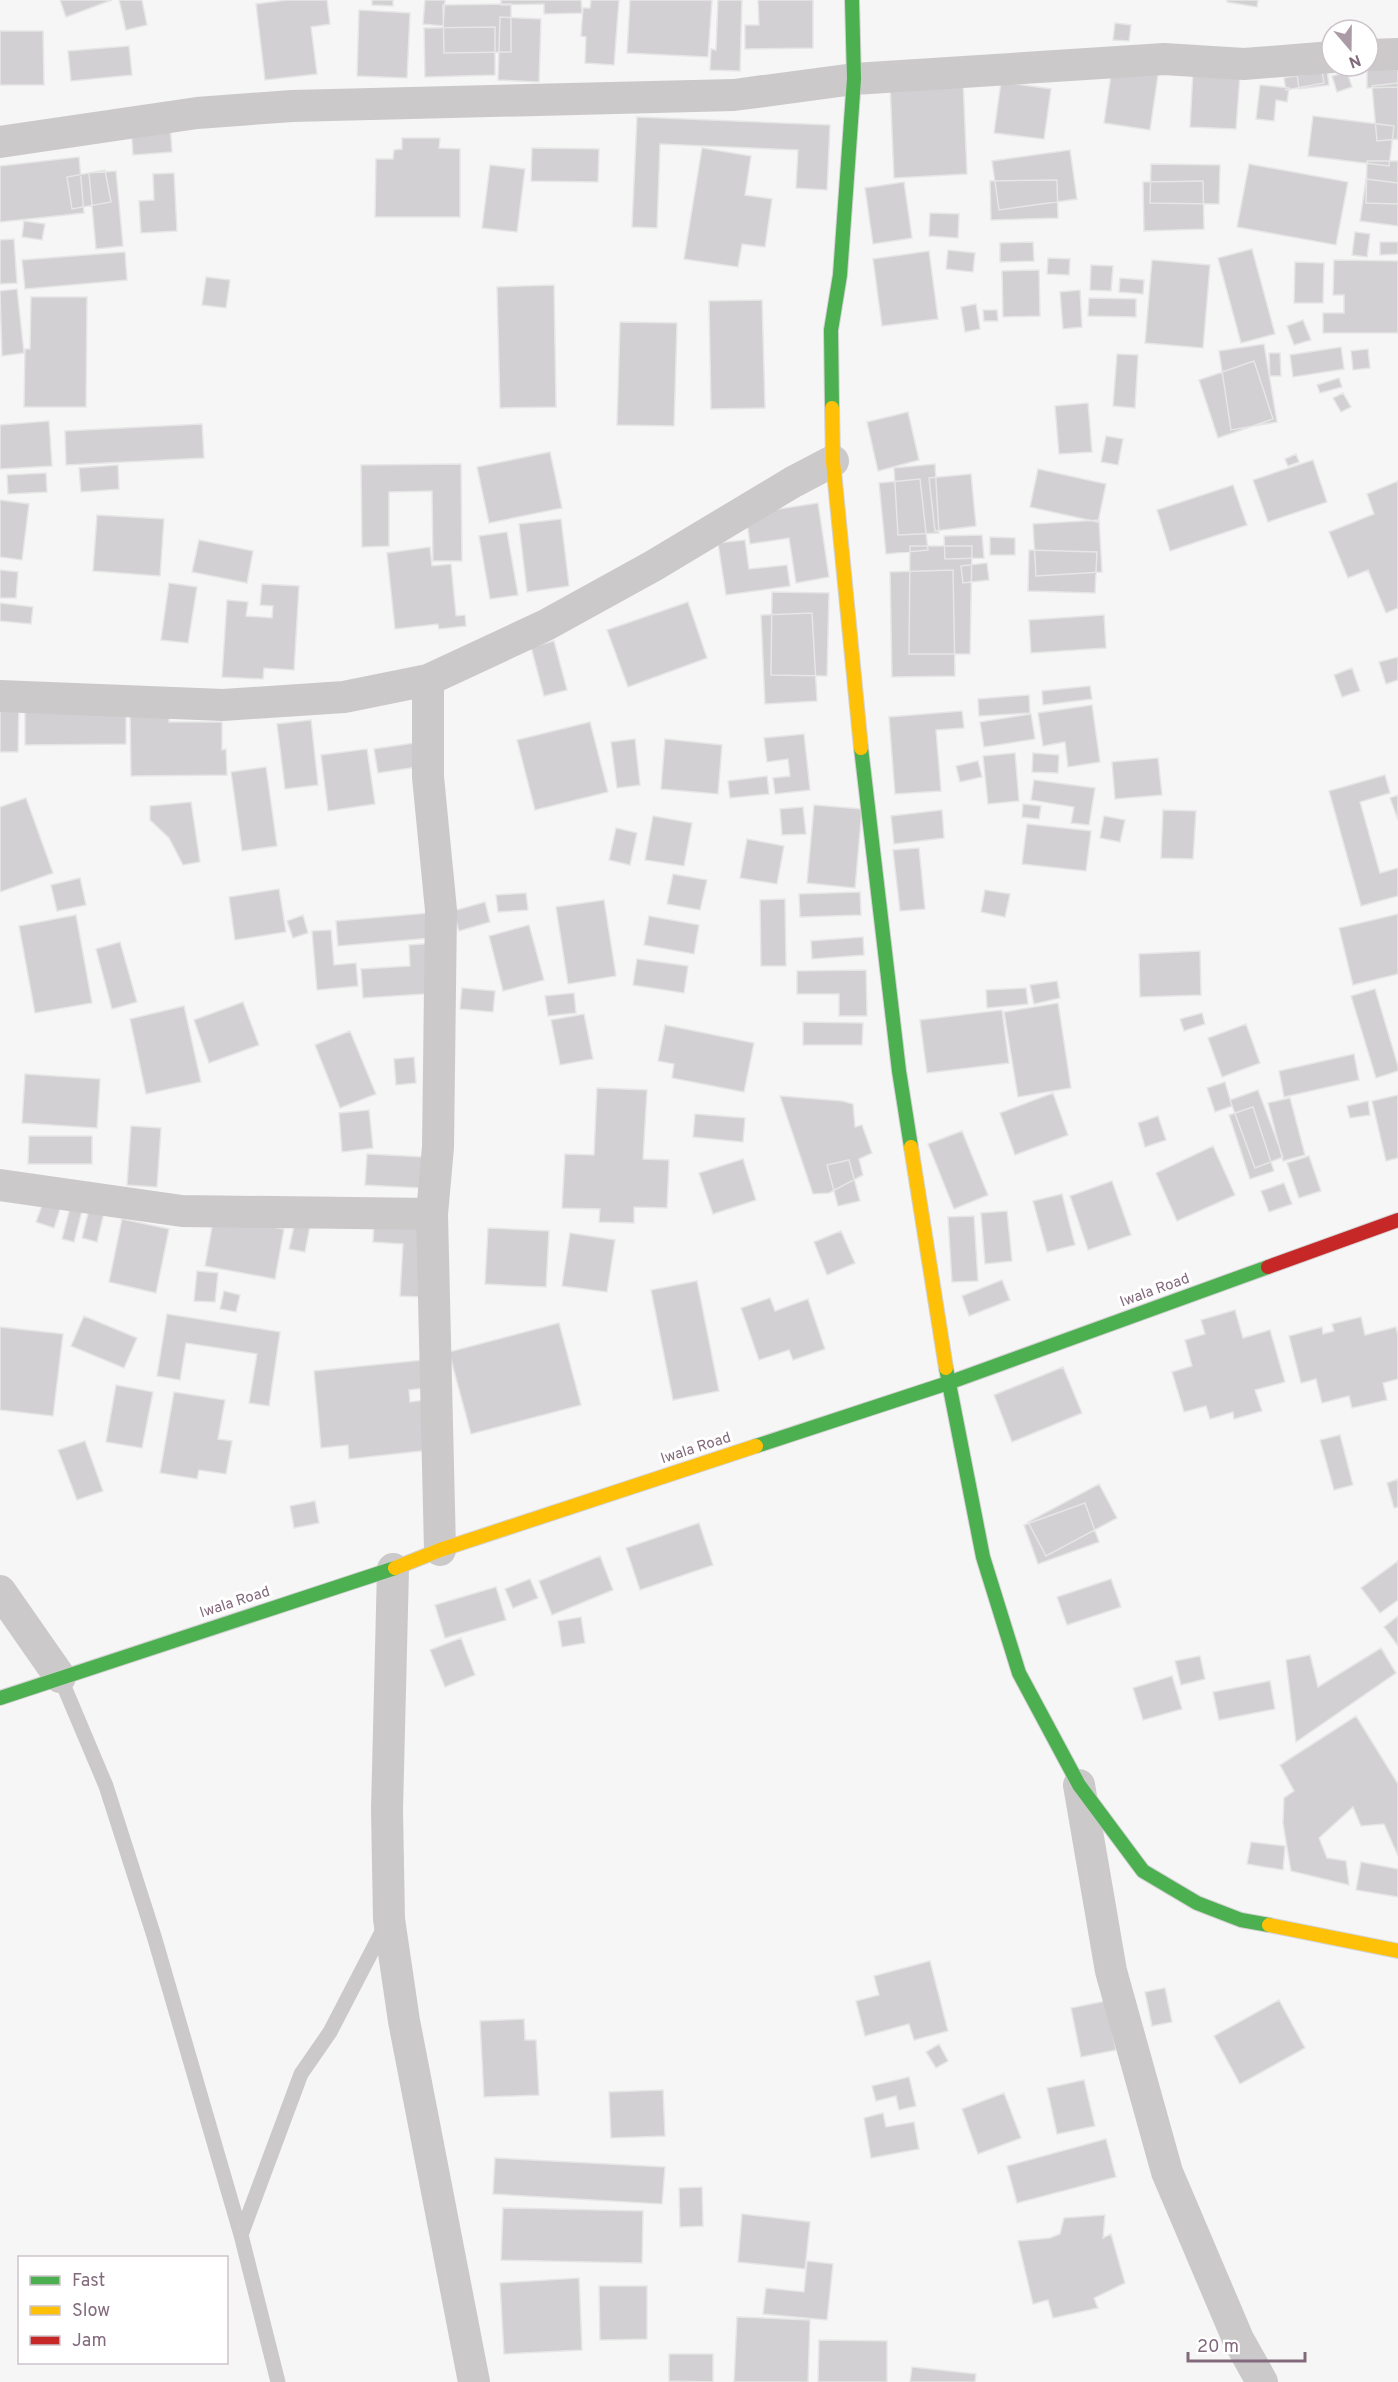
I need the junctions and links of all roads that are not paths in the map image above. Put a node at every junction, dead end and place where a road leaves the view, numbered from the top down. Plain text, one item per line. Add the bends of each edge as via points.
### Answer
1 (852, 0) edge
2 (1398, 54) edge
3 (1380, 55) edge
4 (1320, 58) edge
5 (854, 79) junction
6 (0, 142) edge
7 (833, 461) junction
8 (428, 680) junction
9 (0, 696) edge
10 (0, 1185) edge
11 (432, 1214) junction
12 (1398, 1220) edge
13 (948, 1383) junction
14 (440, 1550) junction
15 (393, 1569) junction
16 (0, 1592) edge
17 (60, 1677) junction
18 (0, 1698) edge
19 (1079, 1785) junction
20 (389, 1919) junction
21 (1398, 1950) edge
22 (241, 2235) junction
23 (278, 2382) edge
24 (474, 2382) edge
25 (1262, 2382) edge

1 - 5 street
2 - 3 street
4 - 5 street via 1244,64 1164,59
5 - 6 street via 734,95 304,106 197,113
5 - 7 street via 840,275 831,330
7 - 8 street via 546,625
7 - 13 street via 899,1071
8 - 9 street via 344,697 223,705
8 - 11 street via 428,777 441,910 438,1147
10 - 11 street via 182,1211
11 - 14 street
12 - 13 street, Iwala Road
13 - 14 street, Iwala Road
13 - 19 street via 982,1557 1019,1672
14 - 15 street, Iwala Road
15 - 17 street, Iwala Road
15 - 20 street via 387,1810
16 - 17 street
17 - 18 street, Iwala Road
17 - 22 lane via 106,1786
19 - 21 street via 1143,1871 1197,1903 1241,1920
19 - 25 street via 1111,1971 1167,2172 1238,2339
20 - 22 lane via 330,2032 301,2074
20 - 24 street via 404,2021
22 - 23 lane

